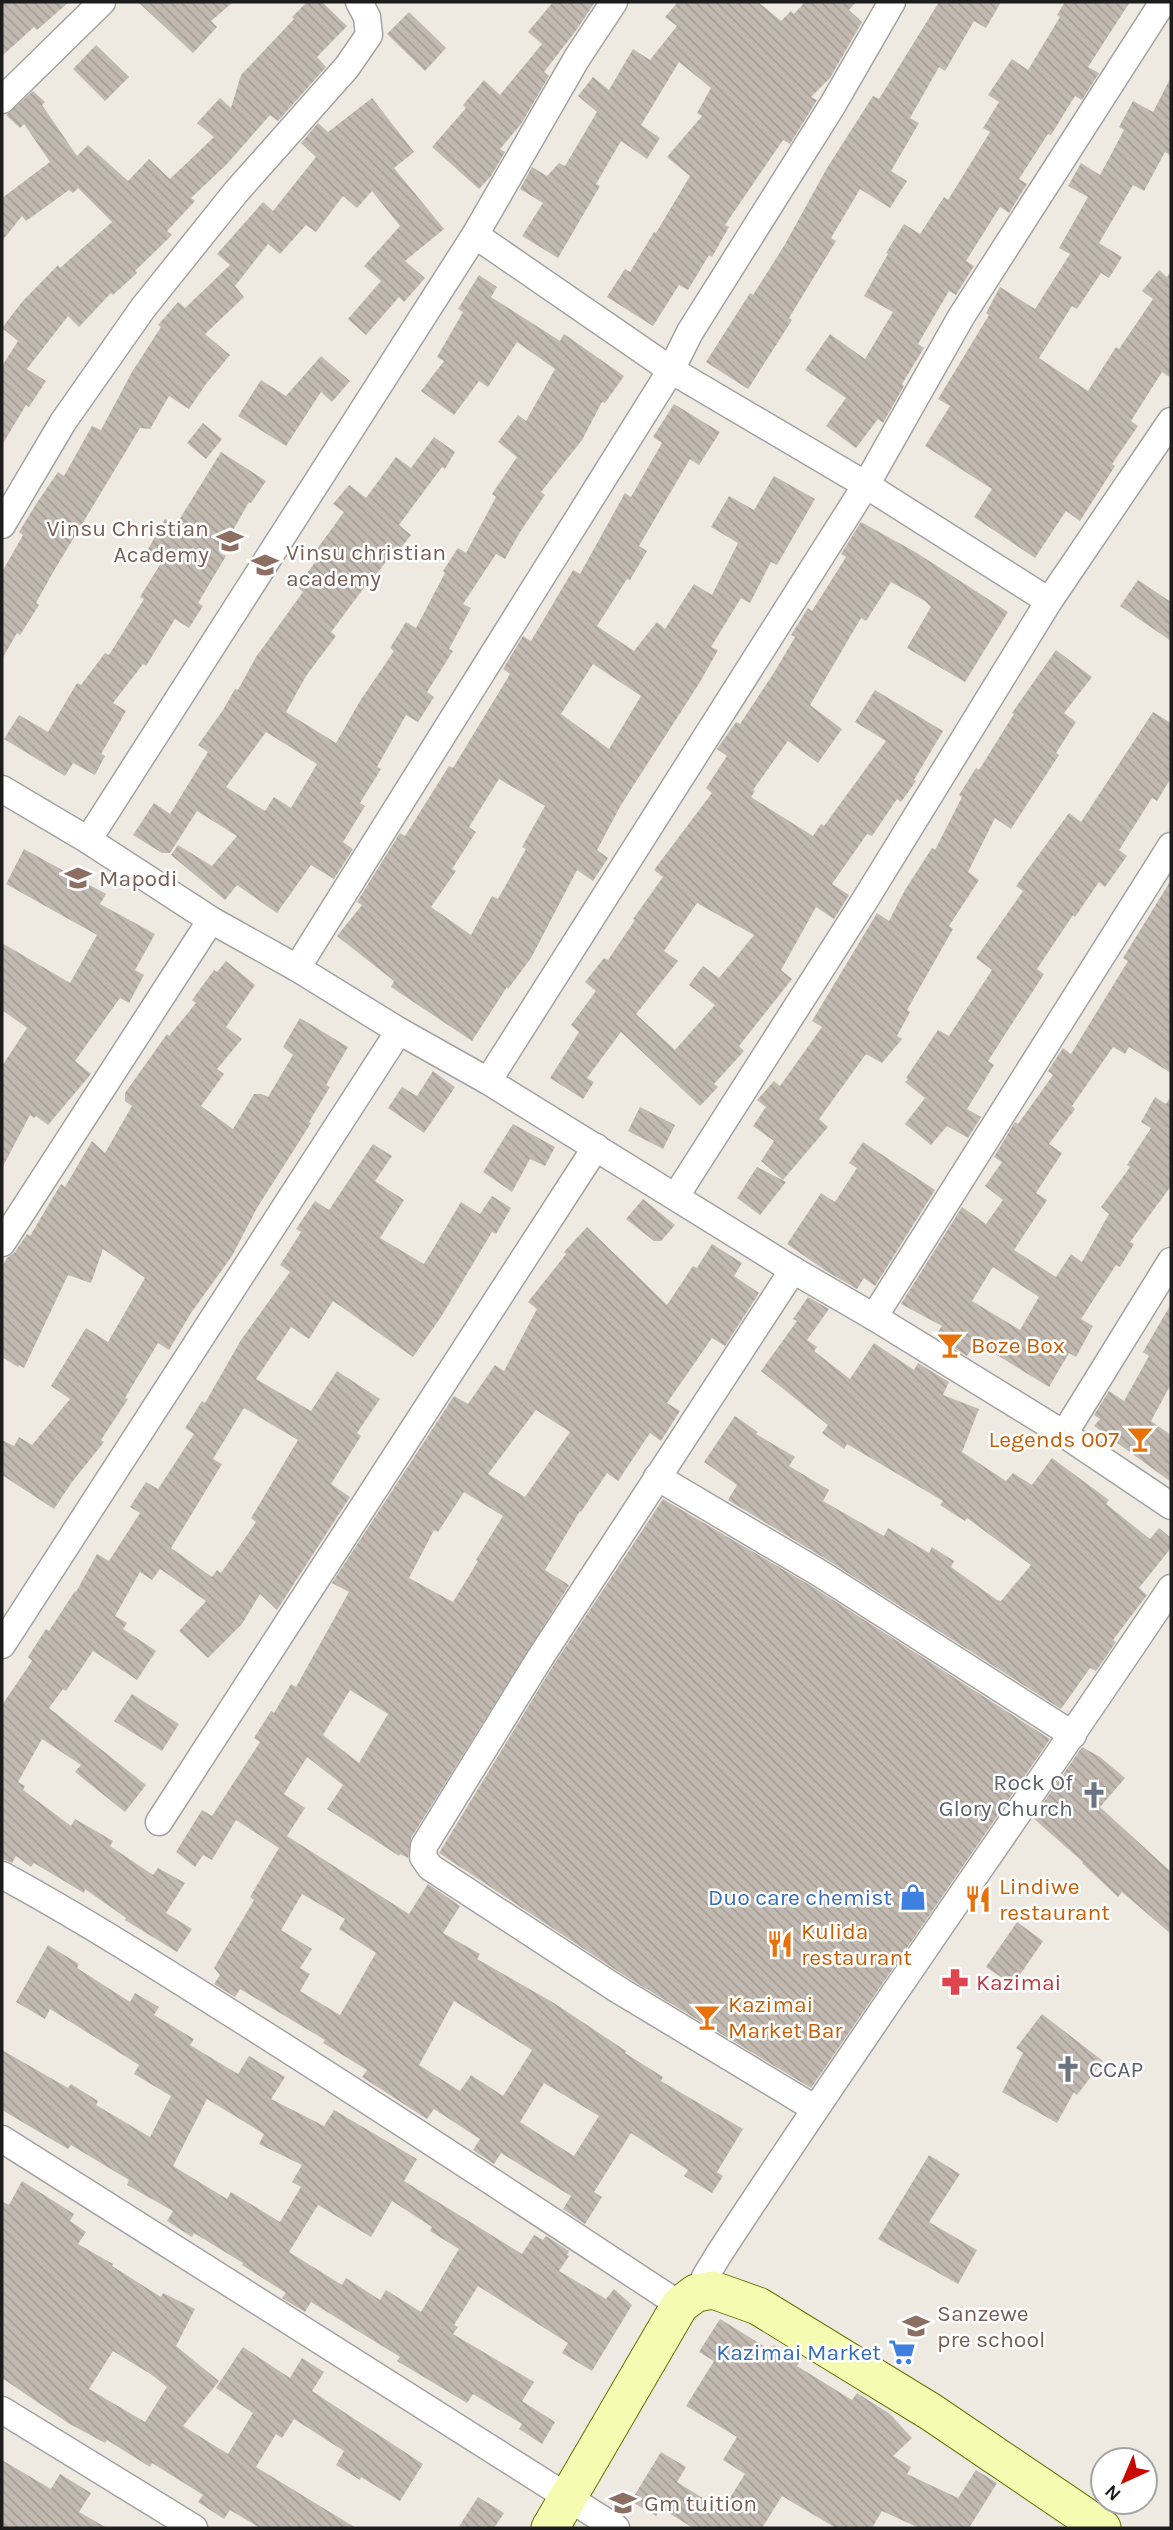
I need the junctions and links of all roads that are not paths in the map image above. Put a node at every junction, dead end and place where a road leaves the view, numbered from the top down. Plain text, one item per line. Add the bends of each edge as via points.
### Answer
1 (102, 2) edge
2 (359, 2) edge
3 (614, 2) edge
4 (892, 2) edge
5 (1163, 2) edge
6 (2, 100) edge
7 (475, 235) junction
8 (671, 370) junction
9 (1171, 421) edge
10 (866, 485) junction
11 (2, 524) edge
12 (1049, 601) junction
13 (2, 789) edge
14 (88, 840) junction
15 (1171, 846) edge
16 (211, 920) junction
17 (297, 968) junction
18 (399, 1031) junction
19 (488, 1080) junction
20 (596, 1147) junction
21 (676, 1196) junction
22 (2, 1242) edge
23 (1171, 1261) edge
24 (793, 1270) junction
25 (874, 1317) junction
26 (1064, 1434) junction
27 (657, 1477) junction
28 (1171, 1506) edge
29 (1171, 1588) edge
30 (2, 1646) edge
31 (1073, 1735) junction
32 (159, 1822) dead end
33 (2, 1875) edge
34 (814, 2108) junction
35 (2, 2139) edge
36 (690, 2298) junction
37 (2, 2410) edge
38 (559, 2513) edge
39 (194, 2528) edge
40 (617, 2528) edge
41 (1102, 2528) edge

1 - 6 street
2 - 11 street via 369,35 347,67 236,192 142,308 63,422
3 - 7 street
4 - 8 street
5 - 10 street via 961,317
7 - 8 street
7 - 14 street
8 - 10 street
8 - 17 street
9 - 12 street
10 - 12 street
10 - 19 street
12 - 21 street
13 - 14 street
14 - 16 street
15 - 25 street
16 - 17 street
16 - 22 street
17 - 18 street
18 - 19 street
18 - 30 street
19 - 20 street
20 - 21 street
20 - 32 street
21 - 24 street
23 - 26 street
24 - 25 street
24 - 27 street
25 - 26 street
26 - 28 street
27 - 31 street via 821,1574
27 - 34 street via 424,1846 423,1857 430,1867 617,1989
29 - 31 street
31 - 34 street
33 - 36 street
34 - 36 street
35 - 38 street
36 - 38 main road
36 - 41 main road via 724,2292 758,2306 931,2412
37 - 39 street
38 - 40 street

